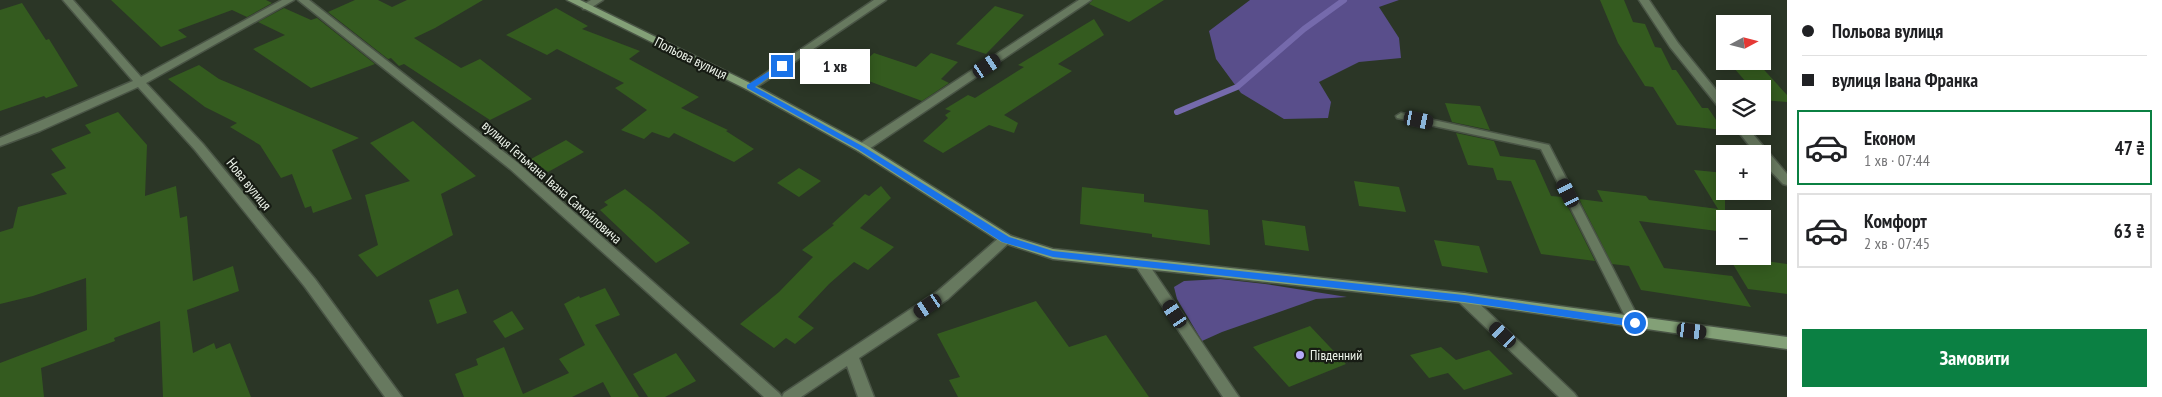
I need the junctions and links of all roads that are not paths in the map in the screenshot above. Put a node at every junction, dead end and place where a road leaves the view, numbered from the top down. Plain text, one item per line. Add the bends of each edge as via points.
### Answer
1 (68, 0) edge
2 (289, 0) edge
3 (303, 0) edge
4 (572, 0) edge
5 (598, 0) edge
6 (881, 0) edge
7 (1086, 0) edge
8 (1644, 0) edge
9 (586, 7) junction
10 (139, 82) junction
11 (750, 87) junction
12 (1716, 97) edge
13 (1401, 116) dead end
14 (1747, 135) edge
15 (0, 142) edge
16 (1755, 145) edge
17 (862, 148) junction
18 (1771, 164) edge
19 (1787, 181) edge
20 (1006, 240) junction
21 (1142, 265) junction
22 (1464, 298) junction
23 (1635, 323) junction
24 (1787, 343) edge
25 (851, 357) junction
26 (394, 397) edge
27 (774, 397) edge
28 (789, 397) edge
29 (866, 397) edge
30 (1231, 397) edge
31 (1569, 397) edge

1 - 10 street, Нова вулиця
2 - 10 street
3 - 27 street, вулиця Гетьмана Івана Самойловича via 514,166
4 - 9 street, Польова вулиця
5 - 9 street
6 - 11 street
7 - 17 street
8 - 12 street via 1674,45
9 - 11 street, Польова вулиця
10 - 15 street
10 - 26 street, Нова вулиця via 199,147 310,283
11 - 17 street, Польова вулиця
13 - 23 lane via 1545,147
14 - 16 street
17 - 20 street, Польова вулиця
18 - 19 street
20 - 21 street, Польова вулиця via 1053,254
20 - 25 street via 943,296
21 - 22 street, Польова вулиця
21 - 30 street
22 - 23 street, Польова вулиця
22 - 31 street
23 - 24 street, Польова вулиця
25 - 28 street
25 - 29 street

